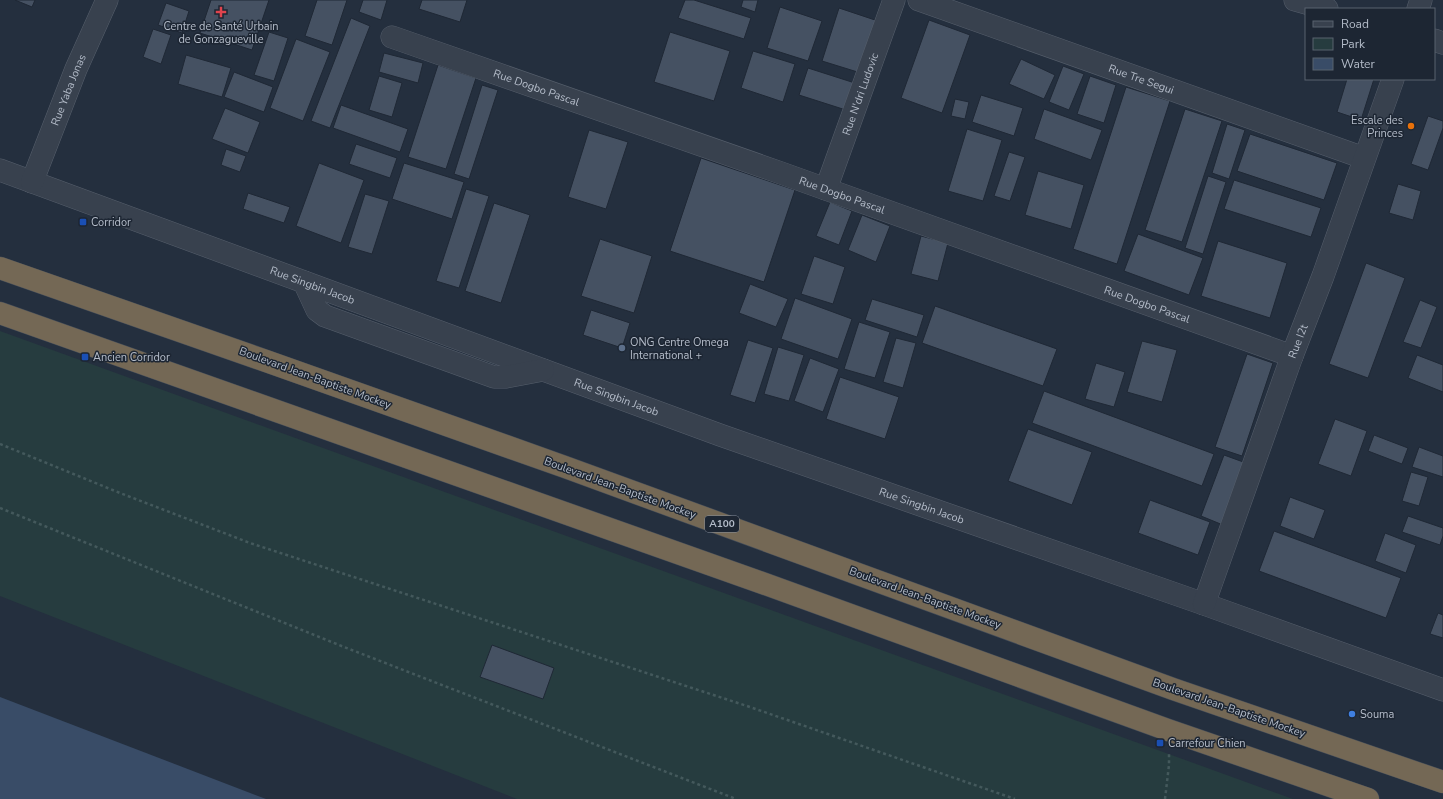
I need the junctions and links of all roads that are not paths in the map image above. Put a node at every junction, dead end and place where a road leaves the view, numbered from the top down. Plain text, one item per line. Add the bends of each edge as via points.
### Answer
1 (107, 0) edge
2 (894, 0) edge
3 (919, 0) edge
4 (1295, 0) edge
5 (1323, 8) edge
6 (392, 36) dead end
7 (1393, 80) edge
8 (1364, 158) junction
9 (0, 170) edge
10 (32, 182) junction
11 (826, 189) junction
12 (0, 268) edge
13 (0, 313) edge
14 (1292, 356) junction
15 (1204, 604) junction
16 (1443, 690) edge
17 (1443, 782) edge
18 (1368, 799) edge

1 - 10 street, Rue Yaba Jonas via 76,68
2 - 11 street, Rue N'dri Ludovic
3 - 8 street, Rue Tre Segui
4 - 5 street
6 - 11 street, Rue Dogbo Pascal
7 - 8 street, Rue I2t
8 - 14 street, Rue I2t
9 - 10 street, Rue Singbin Jacob
10 - 15 street, Rue Singbin Jacob via 720,435
11 - 14 street, Rue Dogbo Pascal
12 - 17 highway, Boulevard Jean-Baptiste Mockey / A100 via 266,360 1166,686
13 - 18 highway
14 - 15 street, Rue I2t
15 - 16 street, Rue Singbin Jacob

